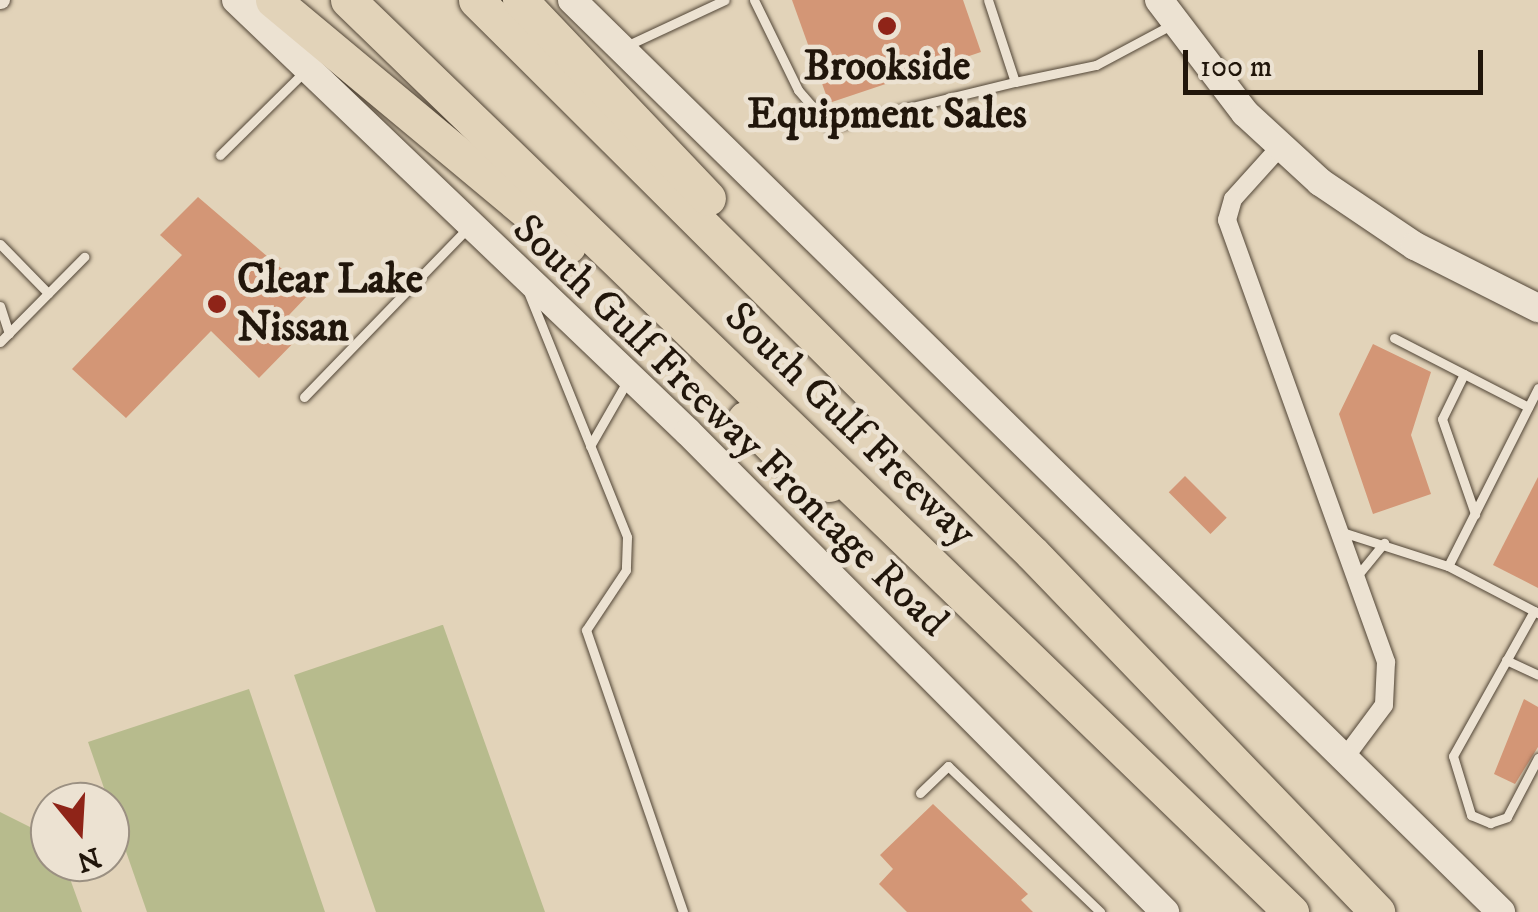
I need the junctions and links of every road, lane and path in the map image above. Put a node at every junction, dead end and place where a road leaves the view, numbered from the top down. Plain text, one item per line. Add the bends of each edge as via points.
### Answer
1 (236, 0) edge
2 (274, 0) edge
3 (348, 0) edge
4 (476, 0) edge
5 (520, 0) edge
6 (572, 0) edge
7 (725, 0) edge
8 (754, 0) edge
9 (988, 0) edge
10 (1166, 12) edge
11 (622, 48) junction
12 (306, 69) junction
13 (1016, 82) junction
14 (1280, 147) junction
15 (220, 155) dead end
16 (468, 227) junction
17 (0, 244) edge
18 (84, 257) dead end
19 (524, 281) junction
20 (48, 293) junction
21 (0, 306) edge
22 (1538, 308) edge
23 (8, 334) junction
24 (1394, 338) dead end
25 (0, 342) edge
26 (1464, 374) junction
27 (630, 378) junction
28 (1538, 388) edge
29 (304, 397) dead end
30 (1533, 403) edge
31 (590, 446) junction
32 (870, 506) junction
33 (1474, 514) junction
34 (1340, 532) junction
35 (1384, 544) junction
36 (1448, 566) junction
37 (1356, 577) junction
38 (1536, 612) edge
39 (1115, 640) junction
40 (1506, 660) junction
41 (1538, 675) edge
42 (1346, 756) junction
43 (1538, 758) edge
44 (920, 793) dead end
45 (1469, 879) junction
46 (683, 912) edge
47 (1100, 912) edge
48 (1165, 912) edge
49 (1291, 912) edge
50 (1377, 912) edge
51 (1464, 912) edge
52 (1501, 912) edge

1 - 12 main road, South Gulf Freeway Frontage Road
2 - 32 highway via 556,234 787,461
3 - 32 highway, South Gulf Freeway
4 - 39 highway, South Gulf Freeway
5 - 39 highway via 998,492
6 - 11 main road
7 - 11 lane
8 - 13 lane via 798,90 830,127
9 - 13 lane
10 - 13 lane via 1096,65
10 - 14 main road
11 - 42 main road
12 - 15 lane
12 - 16 main road, South Gulf Freeway Frontage Road
14 - 22 main road via 1415,246
14 - 34 street via 1233,198 1227,220
16 - 19 main road, South Gulf Freeway Frontage Road
16 - 29 lane
17 - 20 lane
18 - 20 lane
19 - 27 main road, South Gulf Freeway Frontage Road
19 - 31 lane
20 - 23 lane
21 - 23 lane
23 - 25 lane
24 - 26 lane
26 - 30 lane
26 - 33 lane via 1442,419
27 - 31 lane
27 - 48 main road, South Gulf Freeway Frontage Road
28 - 30 lane
30 - 33 lane
31 - 46 lane via 627,536 626,570 586,630
32 - 49 highway, South Gulf Freeway
33 - 36 lane
34 - 35 lane
34 - 37 street
35 - 36 lane
35 - 37 lane
36 - 38 lane
37 - 42 street via 1386,676 1384,705
38 - 40 lane
39 - 50 highway, South Gulf Freeway
40 - 41 lane
40 - 43 lane via 1452,756 1471,815 1490,824 1507,817
42 - 45 main road
44 - 47 lane via 948,766
45 - 51 main road
45 - 52 main road

